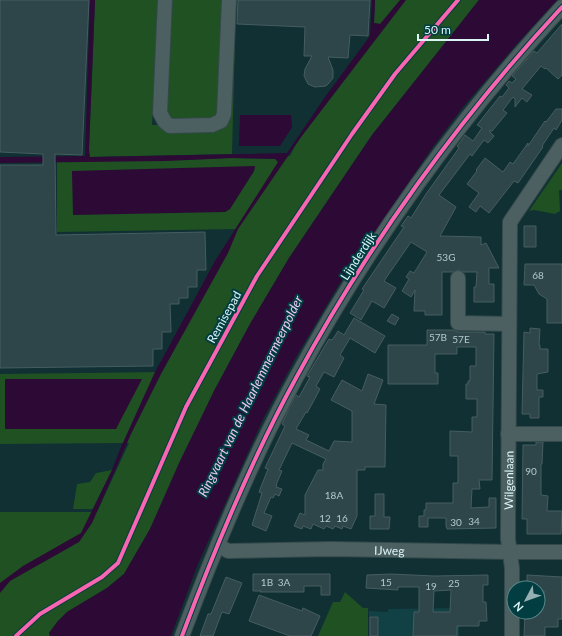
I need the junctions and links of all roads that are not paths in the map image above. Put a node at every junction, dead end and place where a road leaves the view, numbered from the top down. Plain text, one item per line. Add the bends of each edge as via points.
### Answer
1 (165, 0) edge
2 (229, 0) edge
3 (562, 7) edge
4 (562, 145) edge
5 (458, 278) dead end
6 (509, 324) junction
7 (508, 434) junction
8 (562, 434) edge
9 (218, 545) junction
10 (510, 552) junction
11 (562, 552) edge
12 (182, 636) edge
13 (512, 636) edge

1 - 2 street via 160,113 170,126 212,125 221,121 224,114
3 - 9 street, Lijnderdijk via 497,81 462,126 403,207 344,295 274,420
4 - 6 street, Wilgenlaan via 510,222
5 - 6 street via 458,323
6 - 7 street, Wilgenlaan
7 - 8 street
7 - 10 street, Wilgenlaan
9 - 10 street, IJweg via 228,551 330,549
9 - 12 street, Lijnderdijk
10 - 11 street, IJweg
10 - 13 street, Wilgenlaan

